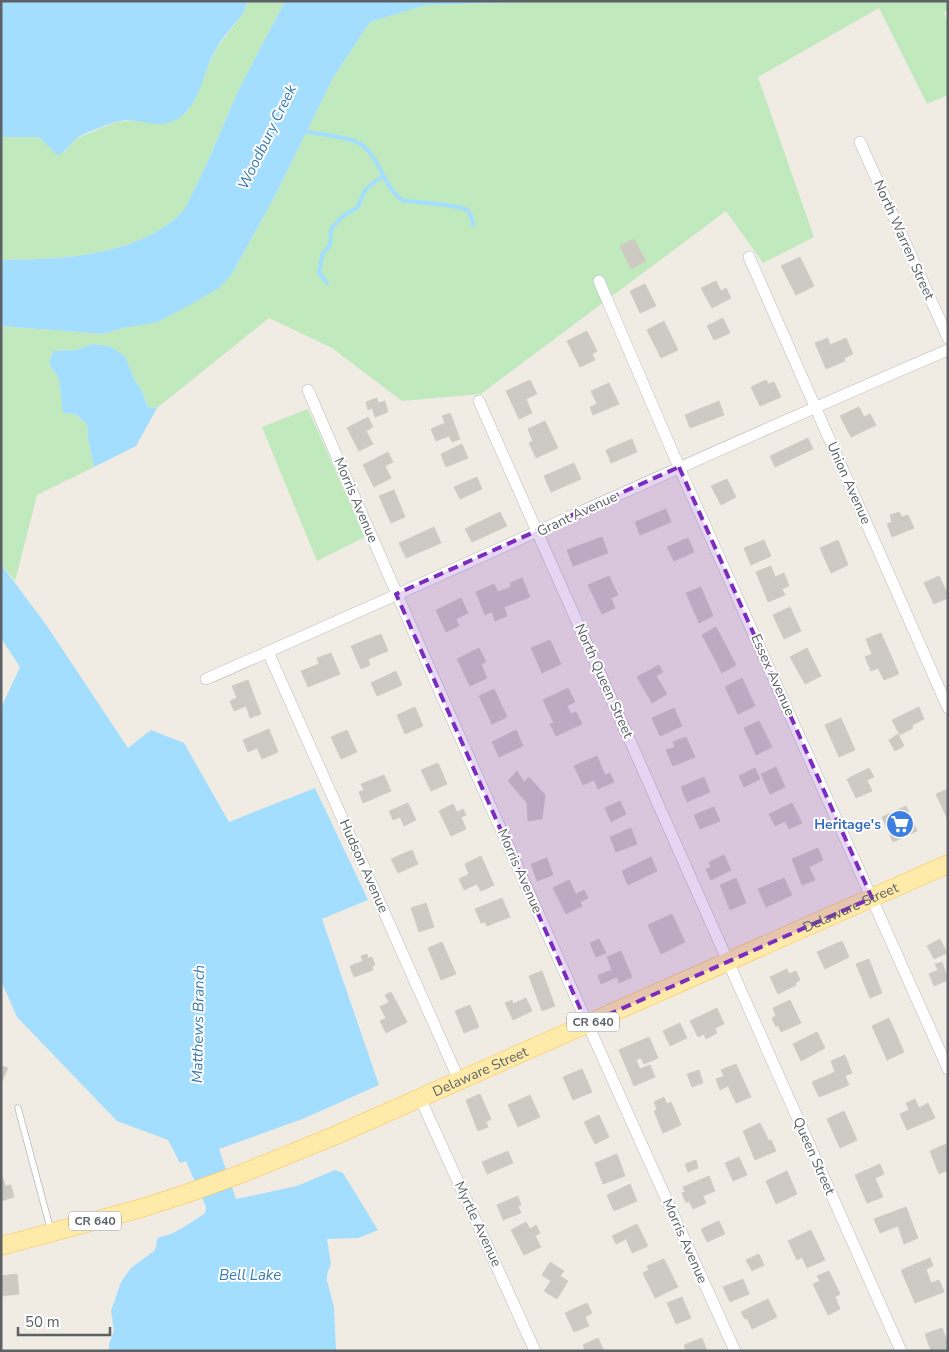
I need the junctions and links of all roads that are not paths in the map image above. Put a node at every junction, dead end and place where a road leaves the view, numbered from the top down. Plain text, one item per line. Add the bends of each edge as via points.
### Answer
1 (860, 142) dead end
2 (749, 257) dead end
3 (599, 281) dead end
4 (948, 338) edge
5 (948, 350) edge
6 (308, 390) dead end
7 (479, 401) dead end
8 (815, 406) junction
9 (679, 467) junction
10 (538, 532) junction
11 (396, 594) junction
12 (268, 652) junction
13 (206, 679) dead end
14 (948, 708) edge
15 (948, 864) edge
16 (872, 898) junction
17 (728, 962) junction
18 (587, 1024) junction
19 (948, 1069) edge
20 (459, 1080) junction
21 (420, 1098) junction
22 (18, 1108) dead end
23 (51, 1233) junction
24 (1, 1246) edge
25 (535, 1351) edge
26 (735, 1351) edge
27 (901, 1351) edge

1 - 4 street, North Warren Street
2 - 8 street, Union Avenue
3 - 9 street, Essex Avenue
5 - 8 street, Grant Avenue
6 - 11 street, Morris Avenue
7 - 10 street, North Queen Street
8 - 9 street, Grant Avenue
8 - 14 street, Union Avenue
9 - 10 street, Grant Avenue
9 - 16 street, Essex Avenue
10 - 11 street, Grant Avenue
10 - 17 street, North Queen Street
11 - 12 street, Grant Avenue
11 - 18 street, Morris Avenue
12 - 13 street, Grant Avenue
12 - 20 street, Hudson Avenue
15 - 16 main road, Delaware Street / CR 640
16 - 17 main road, Delaware Street / CR 640
16 - 19 street, Essex Avenue
17 - 18 main road, Delaware Street / CR 640
17 - 27 street, Queen Street
18 - 20 main road, Delaware Street / CR 640
18 - 26 street, Morris Avenue
20 - 21 main road, Delaware Street / CR 640
21 - 23 main road, Delaware Street / CR 640 via 238,1176 142,1208
21 - 25 street, Myrtle Avenue
22 - 23 lane
23 - 24 main road, Delaware Street / CR 640

